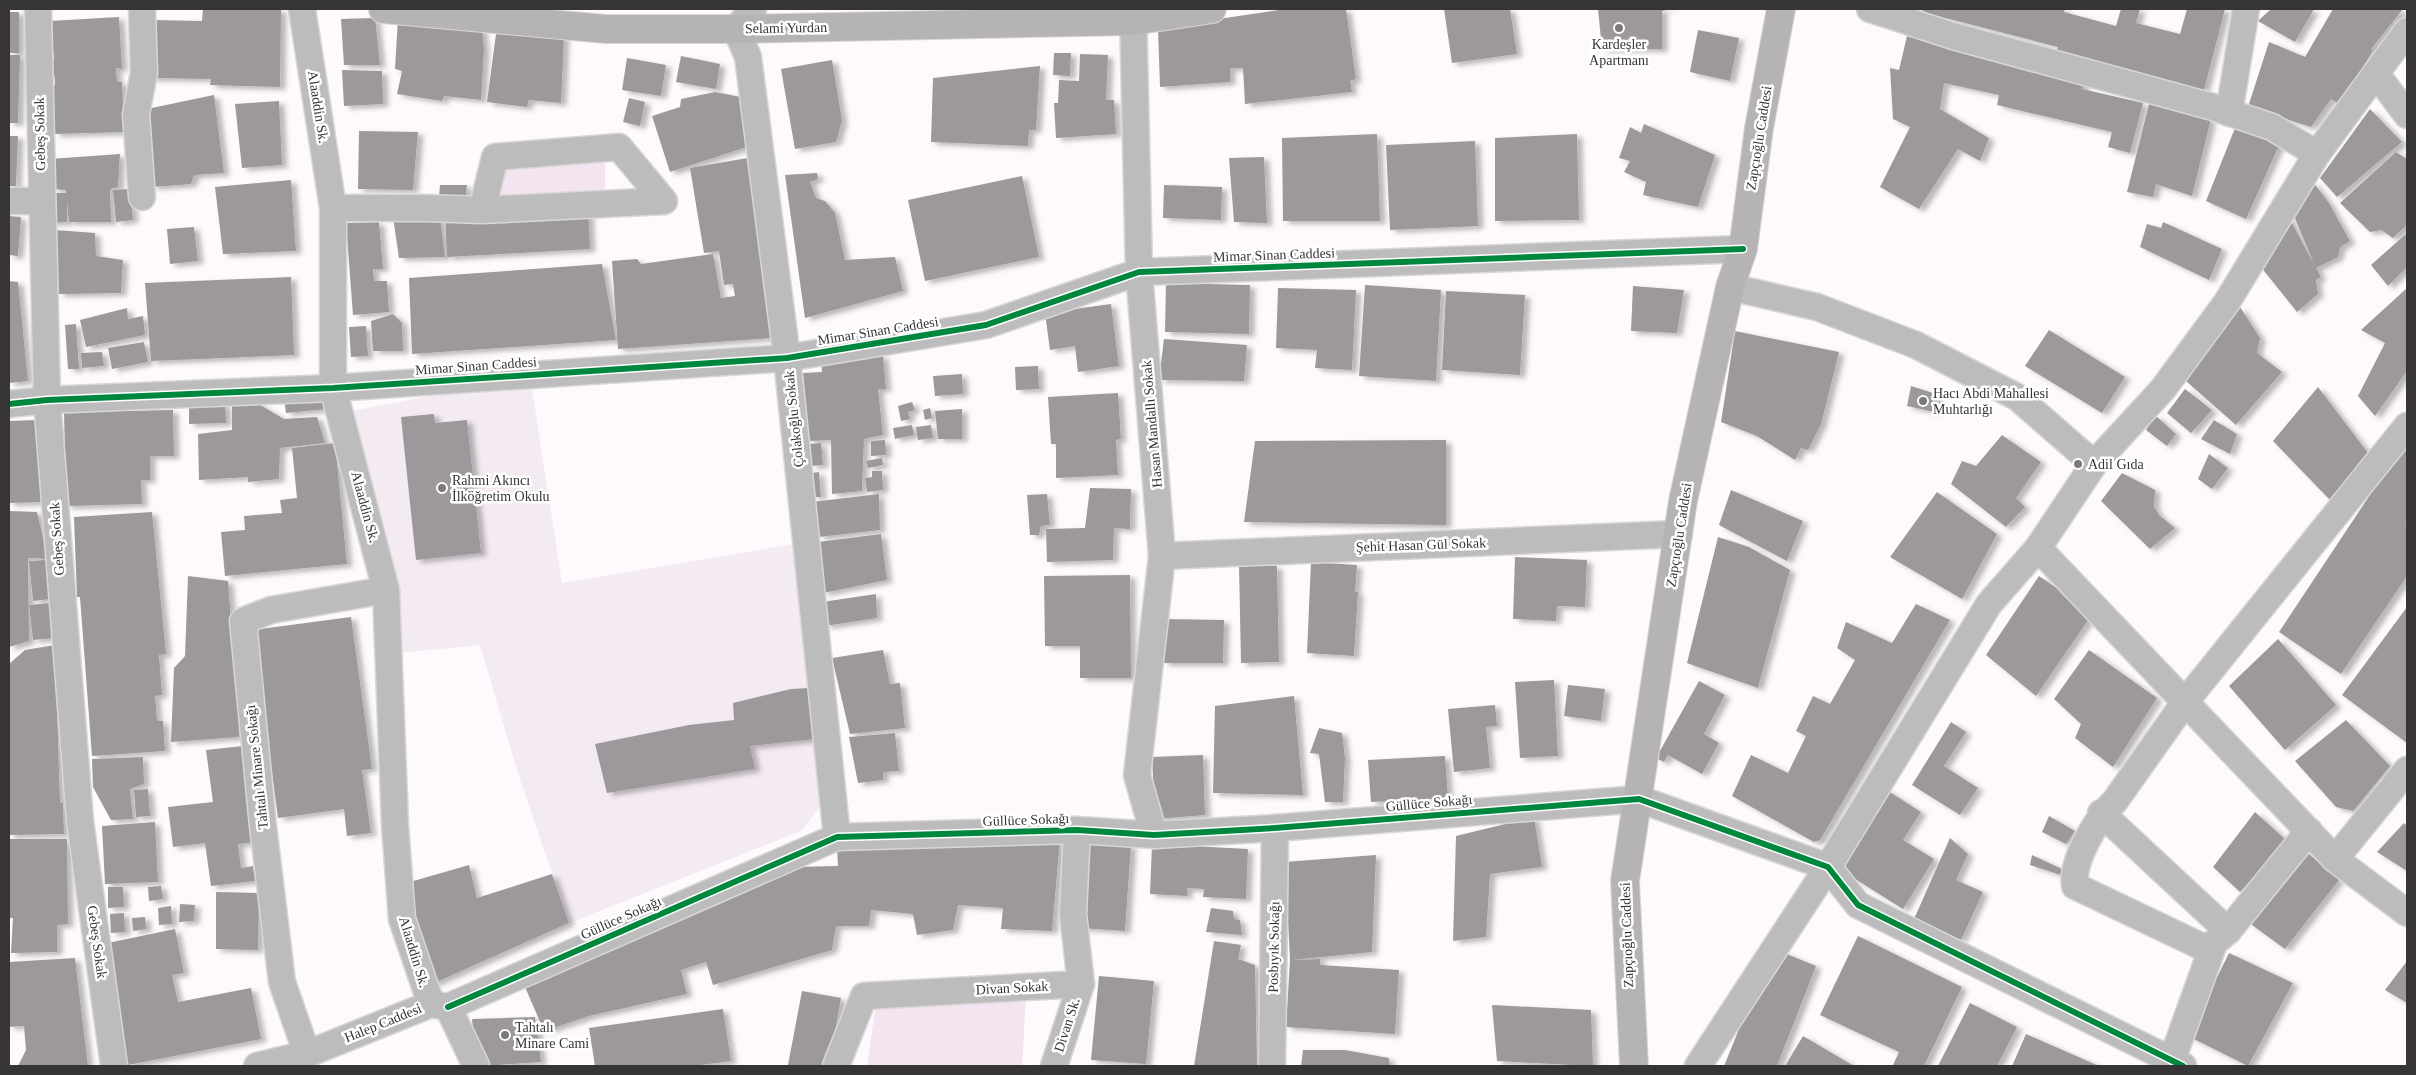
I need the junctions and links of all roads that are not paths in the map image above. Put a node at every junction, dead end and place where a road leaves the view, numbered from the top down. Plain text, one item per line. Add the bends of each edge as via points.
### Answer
1 (38, 9) edge
2 (142, 9) edge
3 (302, 9) edge
4 (383, 9) edge
5 (1212, 9) edge
6 (1782, 9) edge
7 (1870, 9) edge
8 (2246, 9) edge
9 (429, 12) edge
10 (1133, 15) edge
11 (744, 19) edge
12 (2407, 31) edge
13 (2377, 75) junction
14 (2229, 113) junction
15 (2407, 115) edge
16 (2317, 154) junction
17 (142, 197) dead end
18 (41, 200) junction
19 (9, 201) edge
20 (333, 208) junction
21 (482, 210) junction
22 (1743, 248) junction
23 (1139, 272) junction
24 (1730, 287) junction
25 (787, 358) junction
26 (333, 388) junction
27 (47, 400) junction
28 (9, 404) edge
29 (2407, 426) edge
30 (2094, 464) junction
31 (1679, 534) junction
32 (2038, 548) junction
33 (1162, 556) junction
34 (386, 590) junction
35 (2185, 702) junction
36 (2407, 770) edge
37 (1639, 799) junction
38 (2101, 814) junction
39 (1275, 828) junction
40 (1078, 830) junction
41 (2309, 831) junction
42 (1154, 835) junction
43 (837, 838) junction
44 (2335, 859) junction
45 (1828, 867) junction
46 (2407, 913) edge
47 (2228, 931) junction
48 (2211, 951) junction
49 (1081, 984) junction
50 (439, 1006) junction
51 (306, 1054) junction
52 (2177, 1063) edge
53 (114, 1066) edge
54 (257, 1066) edge
55 (476, 1066) edge
56 (836, 1066) edge
57 (1054, 1066) edge
58 (1272, 1066) edge
59 (1634, 1066) edge
60 (1698, 1066) edge

1 - 18 street, Gebeş Sokak
2 - 17 street via 144,73 136,114
3 - 20 street, Alaaddin Sk.
4 - 9 main road, Selami Yurdan
5 - 10 main road, Selami Yurdan
6 - 22 main road, Zapçıoğlu Caddesi via 1759,128
7 - 14 street via 1953,36
8 - 14 street
9 - 11 main road, Selami Yurdan via 606,29
10 - 11 main road, Selami Yurdan
10 - 23 street, Hasan Mandallı Sokak
11 - 25 street, Çolakoğlu Sokak
12 - 13 street
13 - 15 street
13 - 16 street
14 - 16 street via 2272,127
16 - 30 street via 2226,302 2163,389
18 - 19 street
18 - 27 street, Gebeş Sokak
20 - 21 street
20 - 26 street, Alaaddin Sk.
21 - 21 street via 495,157 619,147 664,201
22 - 23 street, Mimar Sinan Caddesi
22 - 24 main road, Zapçıoğlu Caddesi
23 - 25 street, Mimar Sinan Caddesi via 986,325
23 - 33 street, Hasan Mandallı Sokak
24 - 30 street via 1817,307 1916,345 2017,397
24 - 31 main road, Zapçıoğlu Caddesi via 1683,501
25 - 26 street, Mimar Sinan Caddesi
25 - 43 street, Çolakoğlu Sokak
26 - 27 street, Mimar Sinan Caddesi
26 - 34 street, Alaaddin Sk.
27 - 28 street, Mimar Sinan Caddesi
27 - 53 street, Gebeş Sokak via 80,821
29 - 35 street
30 - 32 street
31 - 33 street, Şehit Hasan Gül Sokak
31 - 37 main road, Zapçıoğlu Caddesi
32 - 35 street
32 - 45 street via 1989,604
33 - 42 street, Hasan Mandallı Sokak via 1137,775
34 - 50 street, Alaaddin Sk. via 402,919
34 - 51 street, Tahtalı Minare Sokağı via 271,610 243,621 282,982
35 - 38 street via 2115,801
35 - 41 street
36 - 44 street
37 - 39 street, Güllüce Sokağı
37 - 45 street
37 - 59 main road, Zapçıoğlu Caddesi via 1625,881
38 - 47 street
38 - 48 street via 2076,868 2075,886
39 - 42 street, Güllüce Sokağı
39 - 58 street, Posbıyık Sokağı
40 - 42 street, Güllüce Sokağı
40 - 43 street, Güllüce Sokağı
40 - 49 street via 1073,914
41 - 44 street
41 - 47 street
43 - 50 street, Güllüce Sokağı
44 - 46 street
45 - 52 street via 1858,906
45 - 60 street
47 - 48 street via 2214,943
48 - 52 street
49 - 56 street, Divan Sokak via 864,996
49 - 57 street, Divan Sk.
50 - 51 street, Halep Caddesi
50 - 55 street
51 - 54 street, Halep Caddesi

